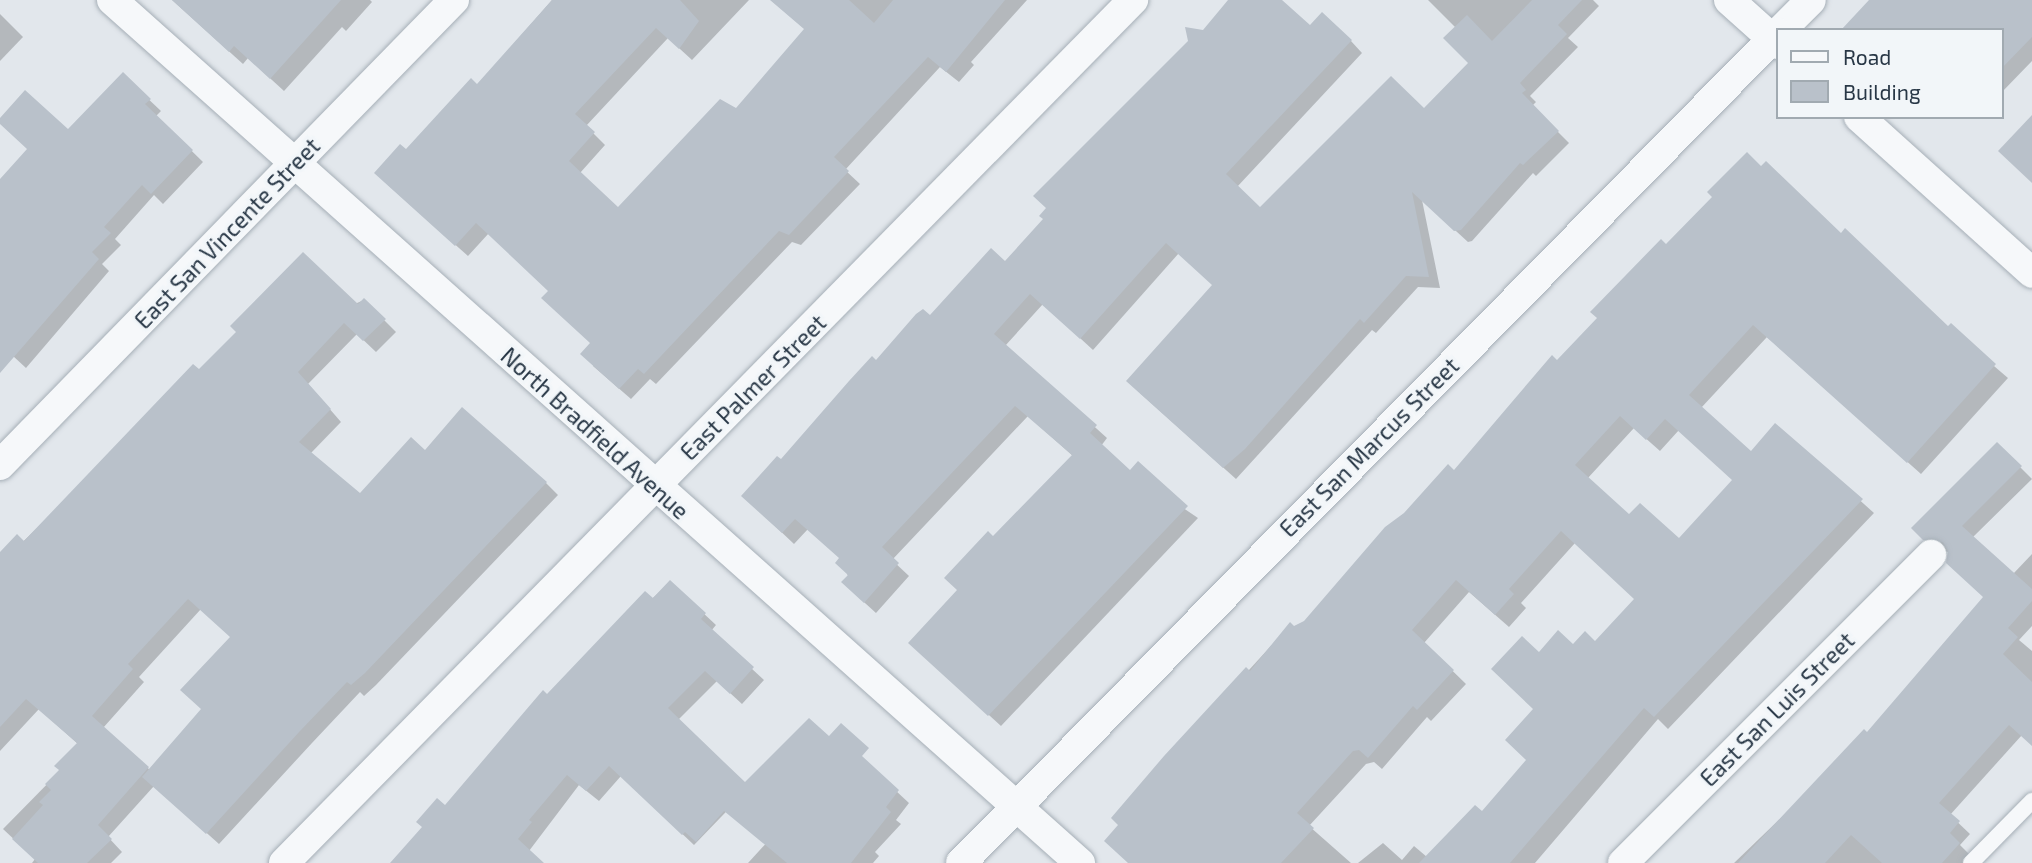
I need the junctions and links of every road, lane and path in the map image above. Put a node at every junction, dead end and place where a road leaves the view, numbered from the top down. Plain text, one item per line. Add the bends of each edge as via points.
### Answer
1 (112, 0) edge
2 (454, 0) edge
3 (1133, 0) edge
4 (1729, 0) edge
5 (1811, 0) edge
6 (1785, 28) edge
7 (1776, 35) edge
8 (1776, 37) edge
9 (1861, 119) edge
10 (294, 165) junction
11 (2032, 273) edge
12 (0, 465) edge
13 (654, 487) junction
14 (1931, 555) dead end
15 (2032, 802) edge
16 (1016, 806) junction
17 (284, 863) edge
18 (961, 863) edge
19 (1080, 863) edge
20 (1623, 863) edge
21 (1971, 863) edge

1 - 10 street, North Bradfield Avenue
2 - 10 street, East San Vincente Street
3 - 13 street, East Palmer Street
4 - 7 street
5 - 6 street, East San Marcus Street
8 - 16 street, East San Marcus Street
9 - 11 street
10 - 12 street, East San Vincente Street
10 - 13 street, North Bradfield Avenue
13 - 16 street, North Bradfield Avenue
13 - 17 street, East Palmer Street
14 - 20 street, East San Luis Street
15 - 21 lane
16 - 18 street, East San Marcus Street
16 - 19 street, North Bradfield Avenue

